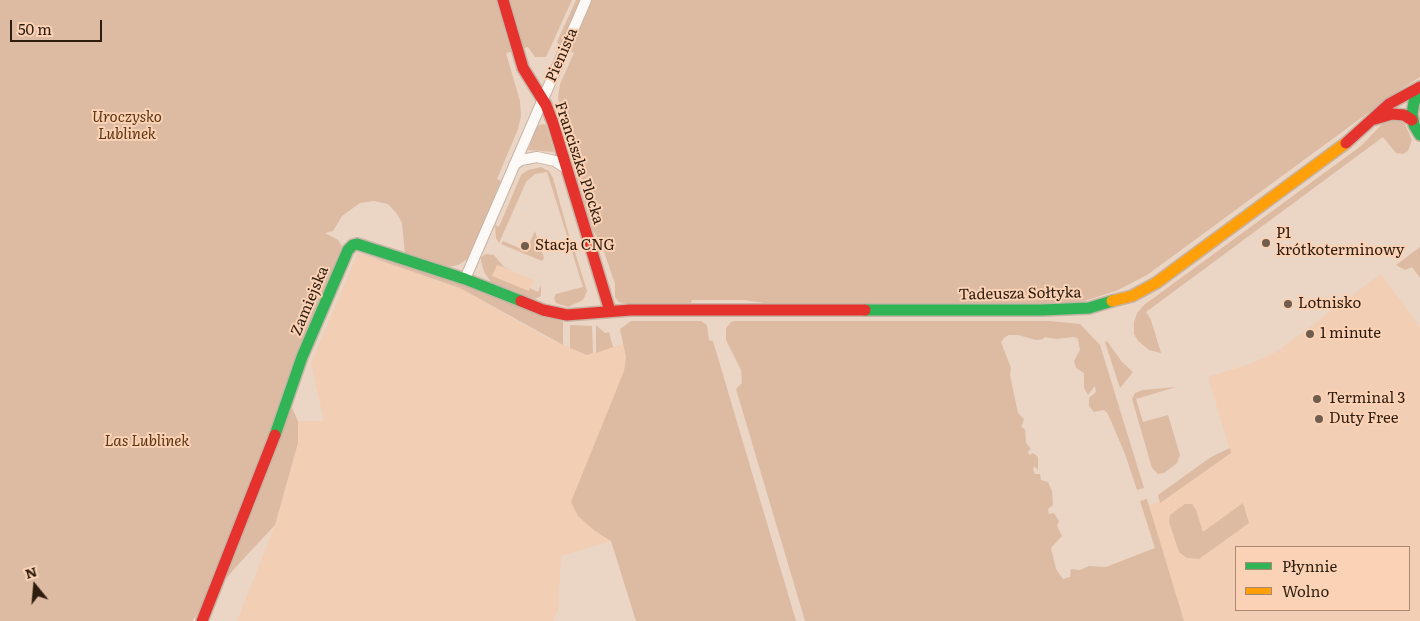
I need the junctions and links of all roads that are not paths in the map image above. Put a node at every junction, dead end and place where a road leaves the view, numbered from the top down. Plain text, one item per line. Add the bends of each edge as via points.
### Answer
1 (503, 0) edge
2 (586, 0) edge
3 (1420, 87) edge
4 (1420, 91) edge
5 (542, 99) junction
6 (1374, 120) junction
7 (1412, 120) junction
8 (1420, 135) edge
9 (514, 164) junction
10 (567, 169) junction
11 (465, 279) junction
12 (610, 311) junction
13 (202, 621) edge

1 - 5 street, Franciszka Plocka via 523,68
2 - 5 street, Pienista
3 - 6 street, Tadeusza Sołtyka via 1400,96
4 - 7 street via 1414,102
5 - 9 street, Pienista
5 - 10 street, Franciszka Plocka
6 - 7 street via 1392,114
6 - 12 street, Tadeusza Sołtyka via 1156,283 1111,303 1078,309 1042,310
7 - 8 street
9 - 10 street via 537,157 556,161
9 - 11 street, Pienista
10 - 12 street, Franciszka Plocka
11 - 12 street, Zamiejska via 557,314
11 - 13 street, Zamiejska via 357,244 350,247 302,357 290,399

